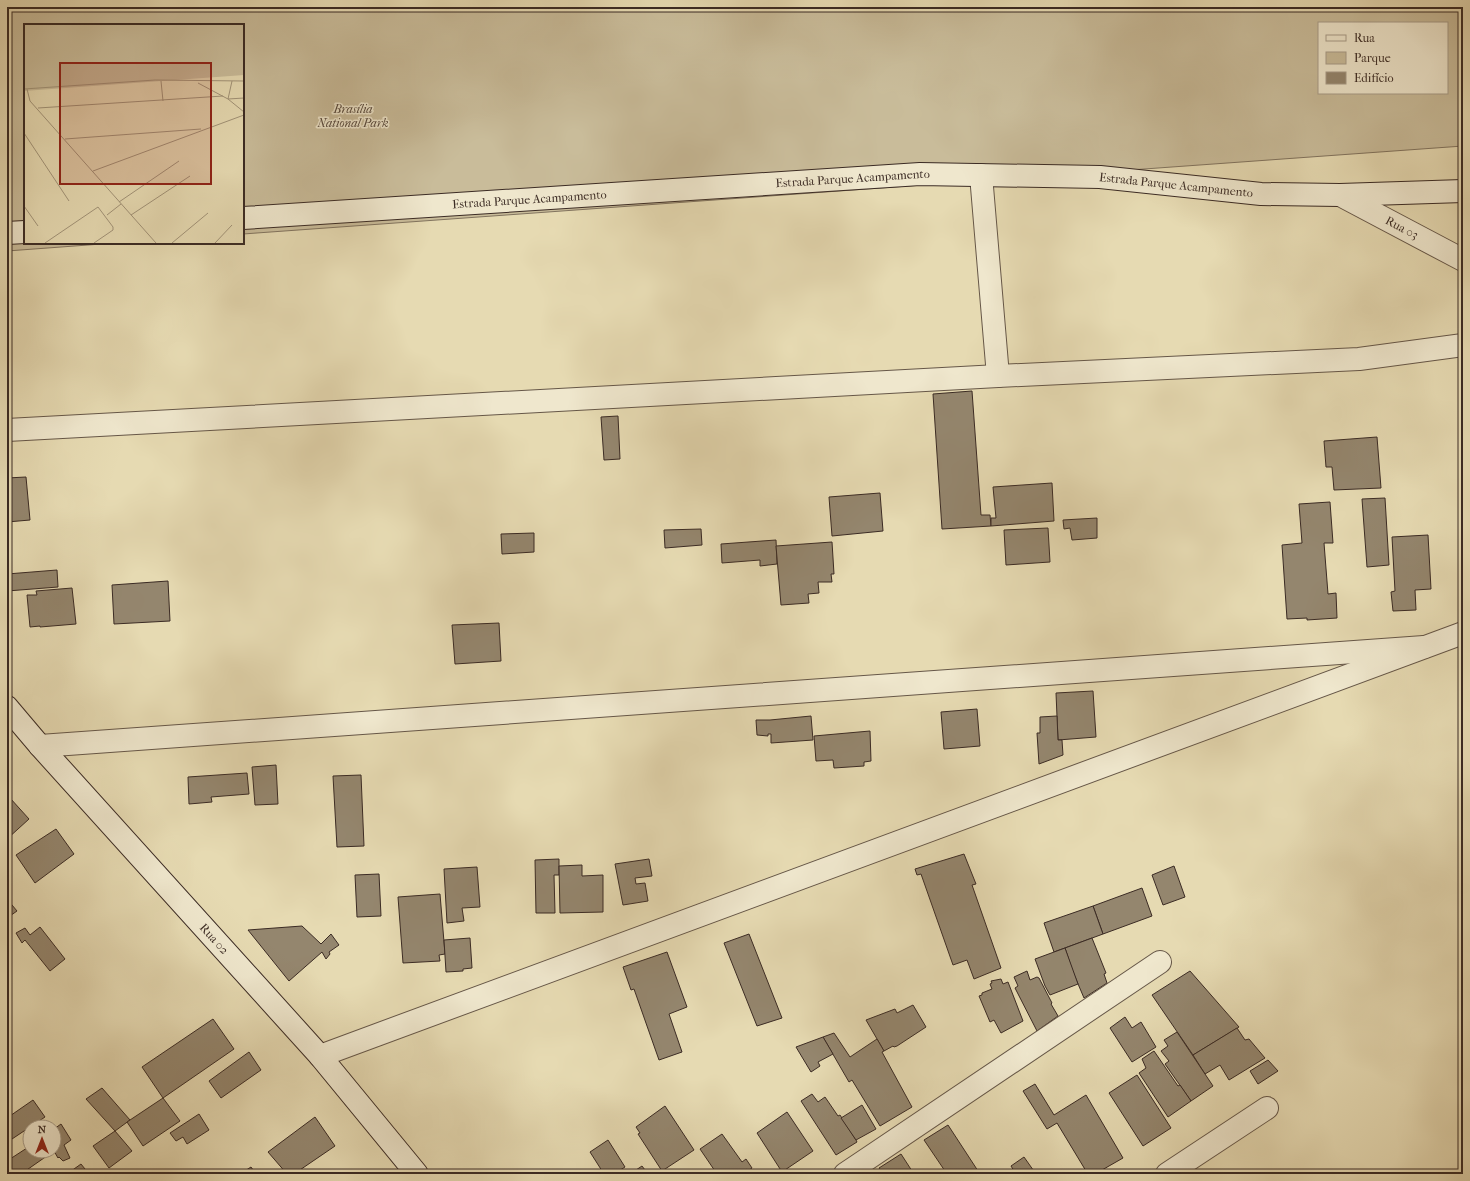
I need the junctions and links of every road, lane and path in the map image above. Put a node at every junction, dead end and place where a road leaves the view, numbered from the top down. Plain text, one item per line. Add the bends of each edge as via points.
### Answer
1 (981, 175) junction
2 (1463, 191) edge
3 (1340, 195) junction
4 (244, 218) edge
5 (24, 232) edge
6 (7, 233) edge
7 (1463, 260) edge
8 (1463, 346) edge
9 (998, 376) junction
10 (7, 430) edge
11 (1463, 632) edge
12 (1424, 647) junction
13 (7, 707) edge
14 (40, 746) junction
15 (1160, 962) dead end
16 (320, 1056) junction
17 (1267, 1108) dead end
18 (417, 1174) edge
19 (845, 1174) edge
20 (1168, 1174) edge

1 - 3 street, Estrada Parque Acampamento via 1100,177 1261,194
1 - 4 street, Estrada Parque Acampamento via 920,174
1 - 9 street
2 - 3 street, Estrada Parque Acampamento
3 - 7 street, Rua 03
5 - 6 street
8 - 9 street via 1359,359
9 - 10 street
11 - 12 street
12 - 14 street
12 - 16 street
13 - 14 street, Rua 02
14 - 16 street, Rua 02
15 - 19 street
16 - 18 street, Rua 02
17 - 20 street

